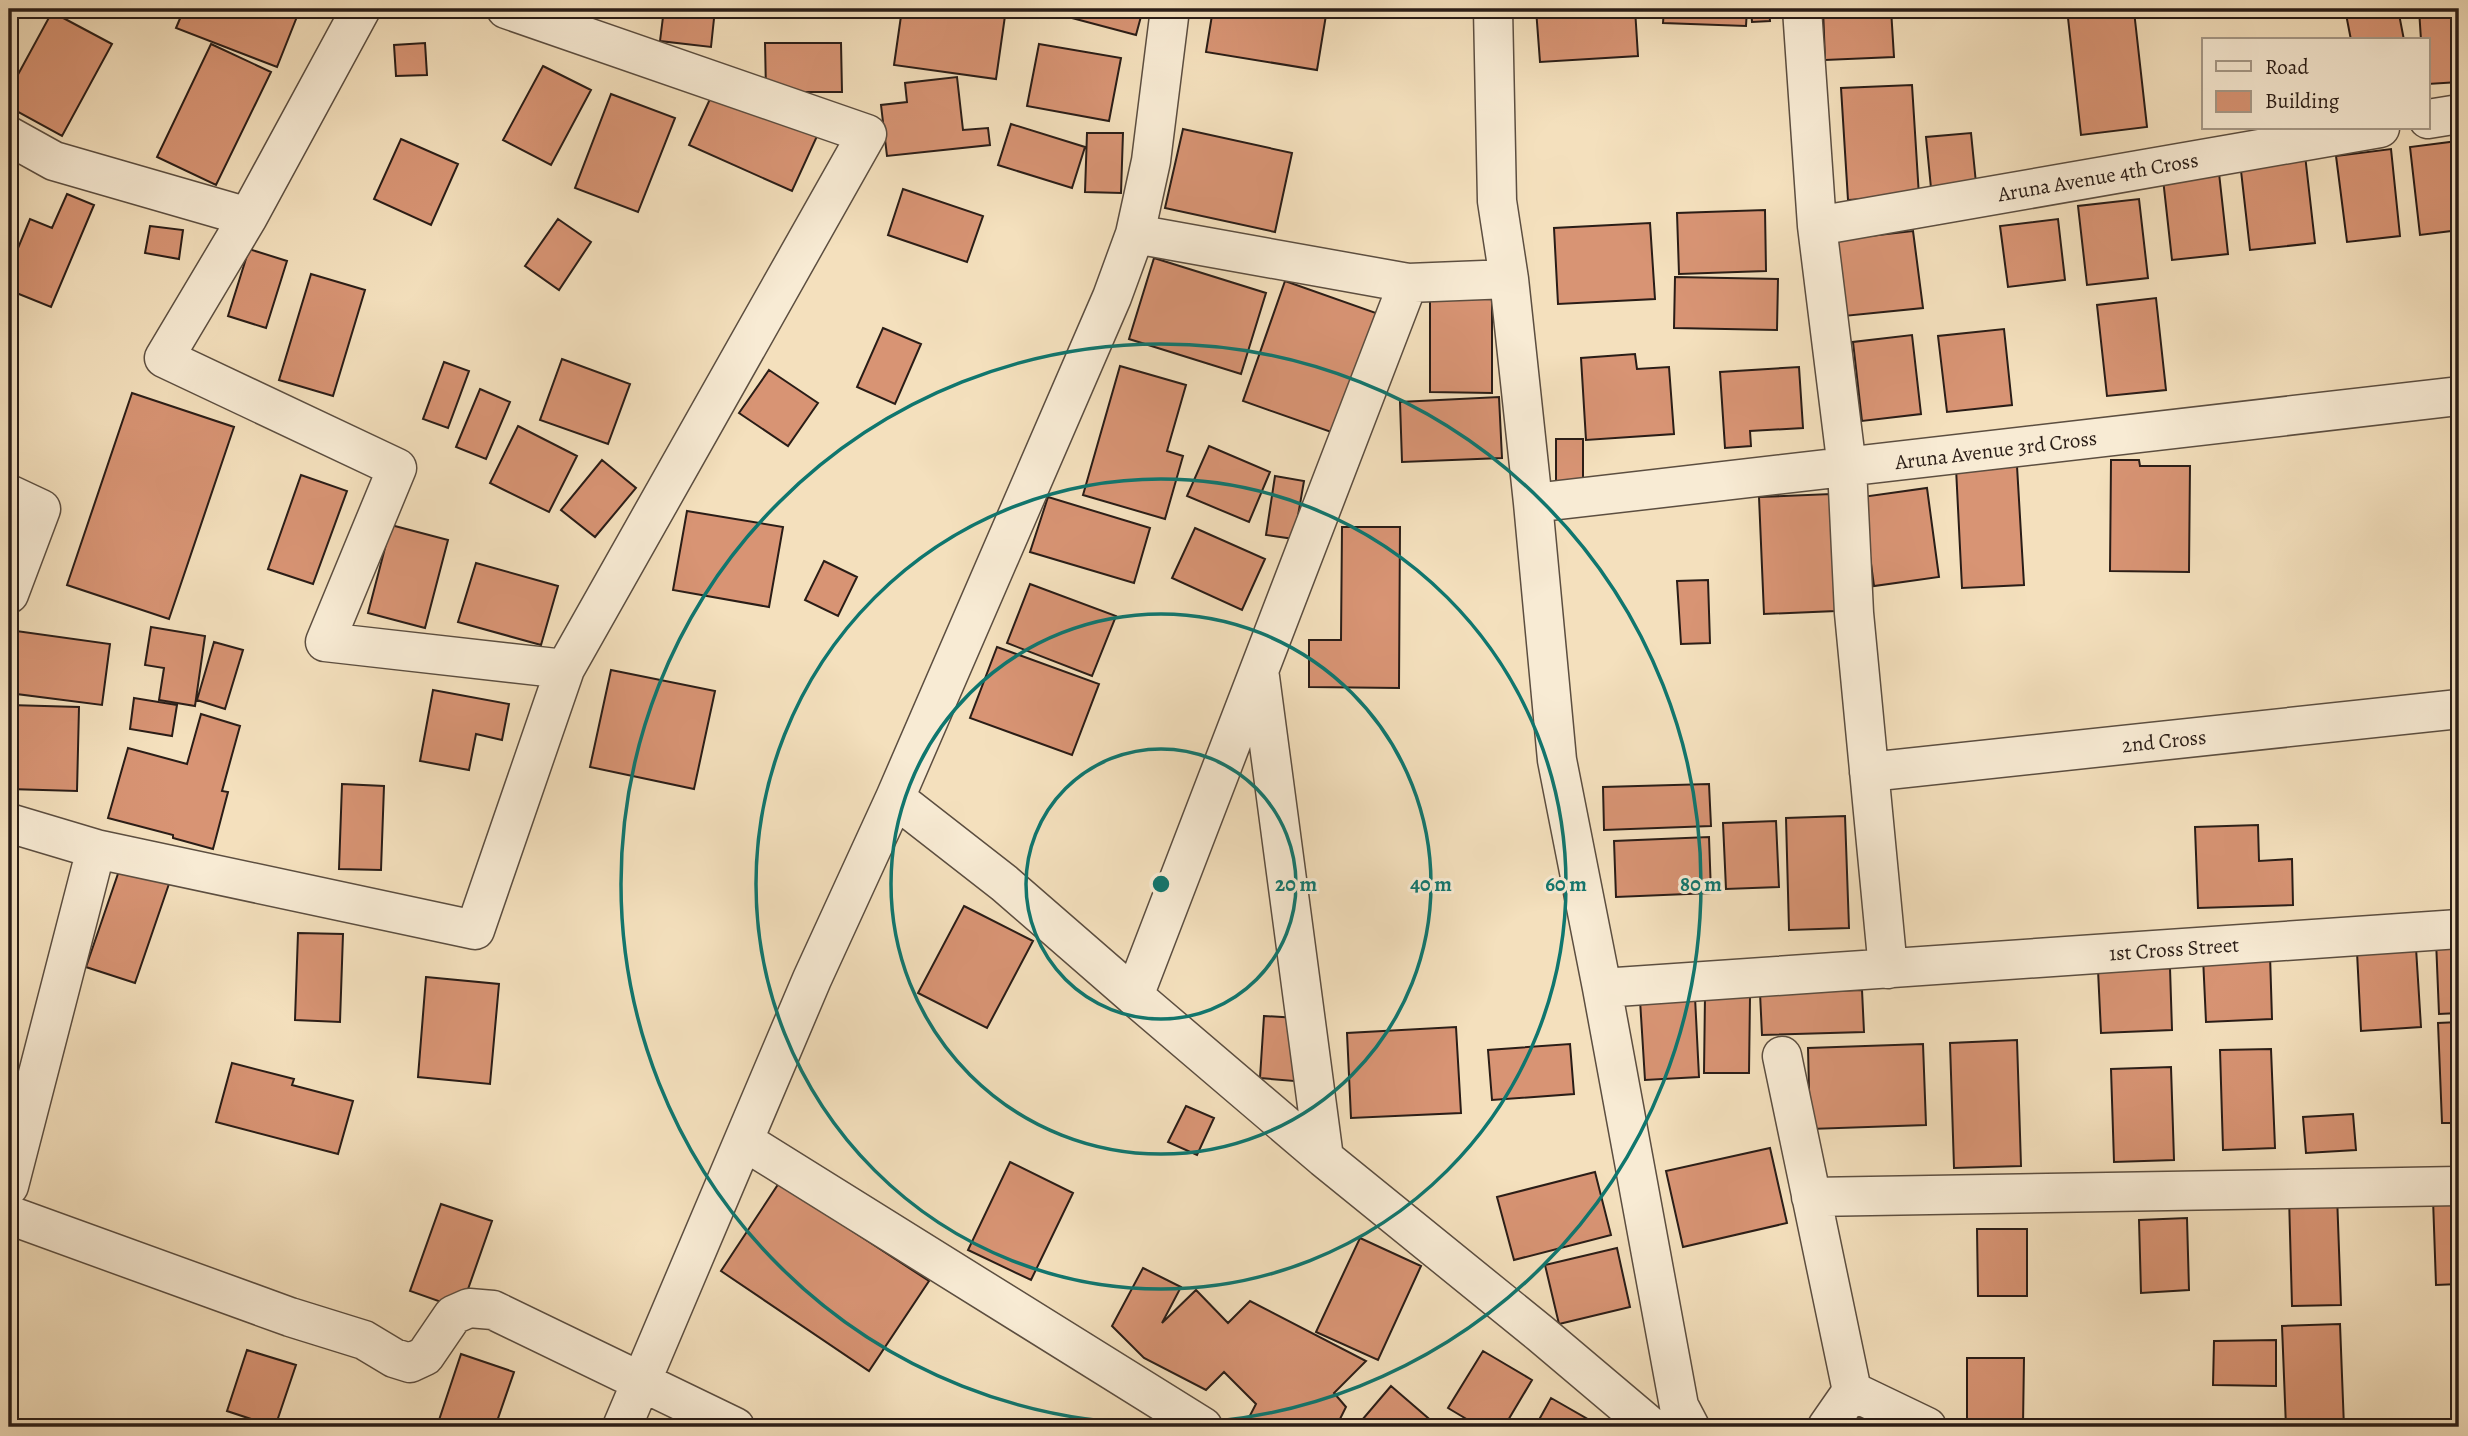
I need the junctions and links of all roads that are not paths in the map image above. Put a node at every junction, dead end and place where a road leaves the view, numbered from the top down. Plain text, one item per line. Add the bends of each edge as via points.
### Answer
1 (361, 9) edge
2 (506, 9) edge
3 (1170, 9) edge
4 (1493, 9) edge
5 (1802, 9) edge
6 (2459, 114) edge
7 (2430, 119) edge
8 (2369, 130) edge
9 (9, 136) edge
10 (248, 217) junction
11 (1817, 226) junction
12 (1135, 234) junction
13 (1509, 279) junction
14 (1408, 283) junction
15 (2459, 396) edge
16 (1847, 468) junction
17 (9, 494) edge
18 (1533, 503) junction
19 (9, 594) edge
20 (565, 668) junction
21 (1259, 672) junction
22 (2459, 709) edge
23 (1869, 772) junction
24 (895, 798) junction
25 (9, 823) edge
26 (96, 849) junction
27 (2459, 929) edge
28 (1888, 969) junction
29 (1602, 988) junction
30 (1134, 996) junction
31 (1782, 1056) dead end
32 (744, 1141) junction
33 (1324, 1158) junction
34 (9, 1186) edge
35 (2459, 1186) edge
36 (1811, 1197) junction
37 (9, 1215) edge
38 (642, 1382) junction
39 (1852, 1391) junction
40 (622, 1427) edge
41 (735, 1427) edge
42 (1203, 1427) edge
43 (1651, 1427) edge
44 (1689, 1427) edge
45 (1827, 1427) edge
46 (1927, 1427) edge

1 - 10 street
2 - 20 street via 867,134
3 - 12 street via 1151,161
4 - 13 street via 1497,201
5 - 11 street
6 - 7 street
8 - 11 street, Aruna Avenue 4th Cross
9 - 10 street via 54,161
10 - 20 street via 164,358 397,468 325,642
11 - 16 street
12 - 14 street
12 - 24 street via 1112,297
13 - 14 street
13 - 18 street
14 - 21 street
15 - 16 street, Aruna Avenue 3rd Cross
16 - 18 street, Aruna Avenue 3rd Cross
16 - 23 street
17 - 19 street via 41,509
18 - 29 street via 1556,760
20 - 26 street via 475,930
21 - 30 street
21 - 33 street
22 - 23 street, 2nd Cross
23 - 28 street
24 - 30 street via 1004,883
24 - 32 street
25 - 26 street
26 - 34 street
27 - 28 street, 1st Cross Street
28 - 29 street, 1st Cross Street
29 - 44 street via 1679,1406
30 - 33 street
31 - 36 street
32 - 38 street
32 - 42 street
33 - 43 street
35 - 36 street
36 - 39 street
37 - 38 street via 364,1340 410,1363 425,1356 453,1315 469,1308 493,1310
38 - 40 street
38 - 41 street
39 - 45 street
39 - 46 street

